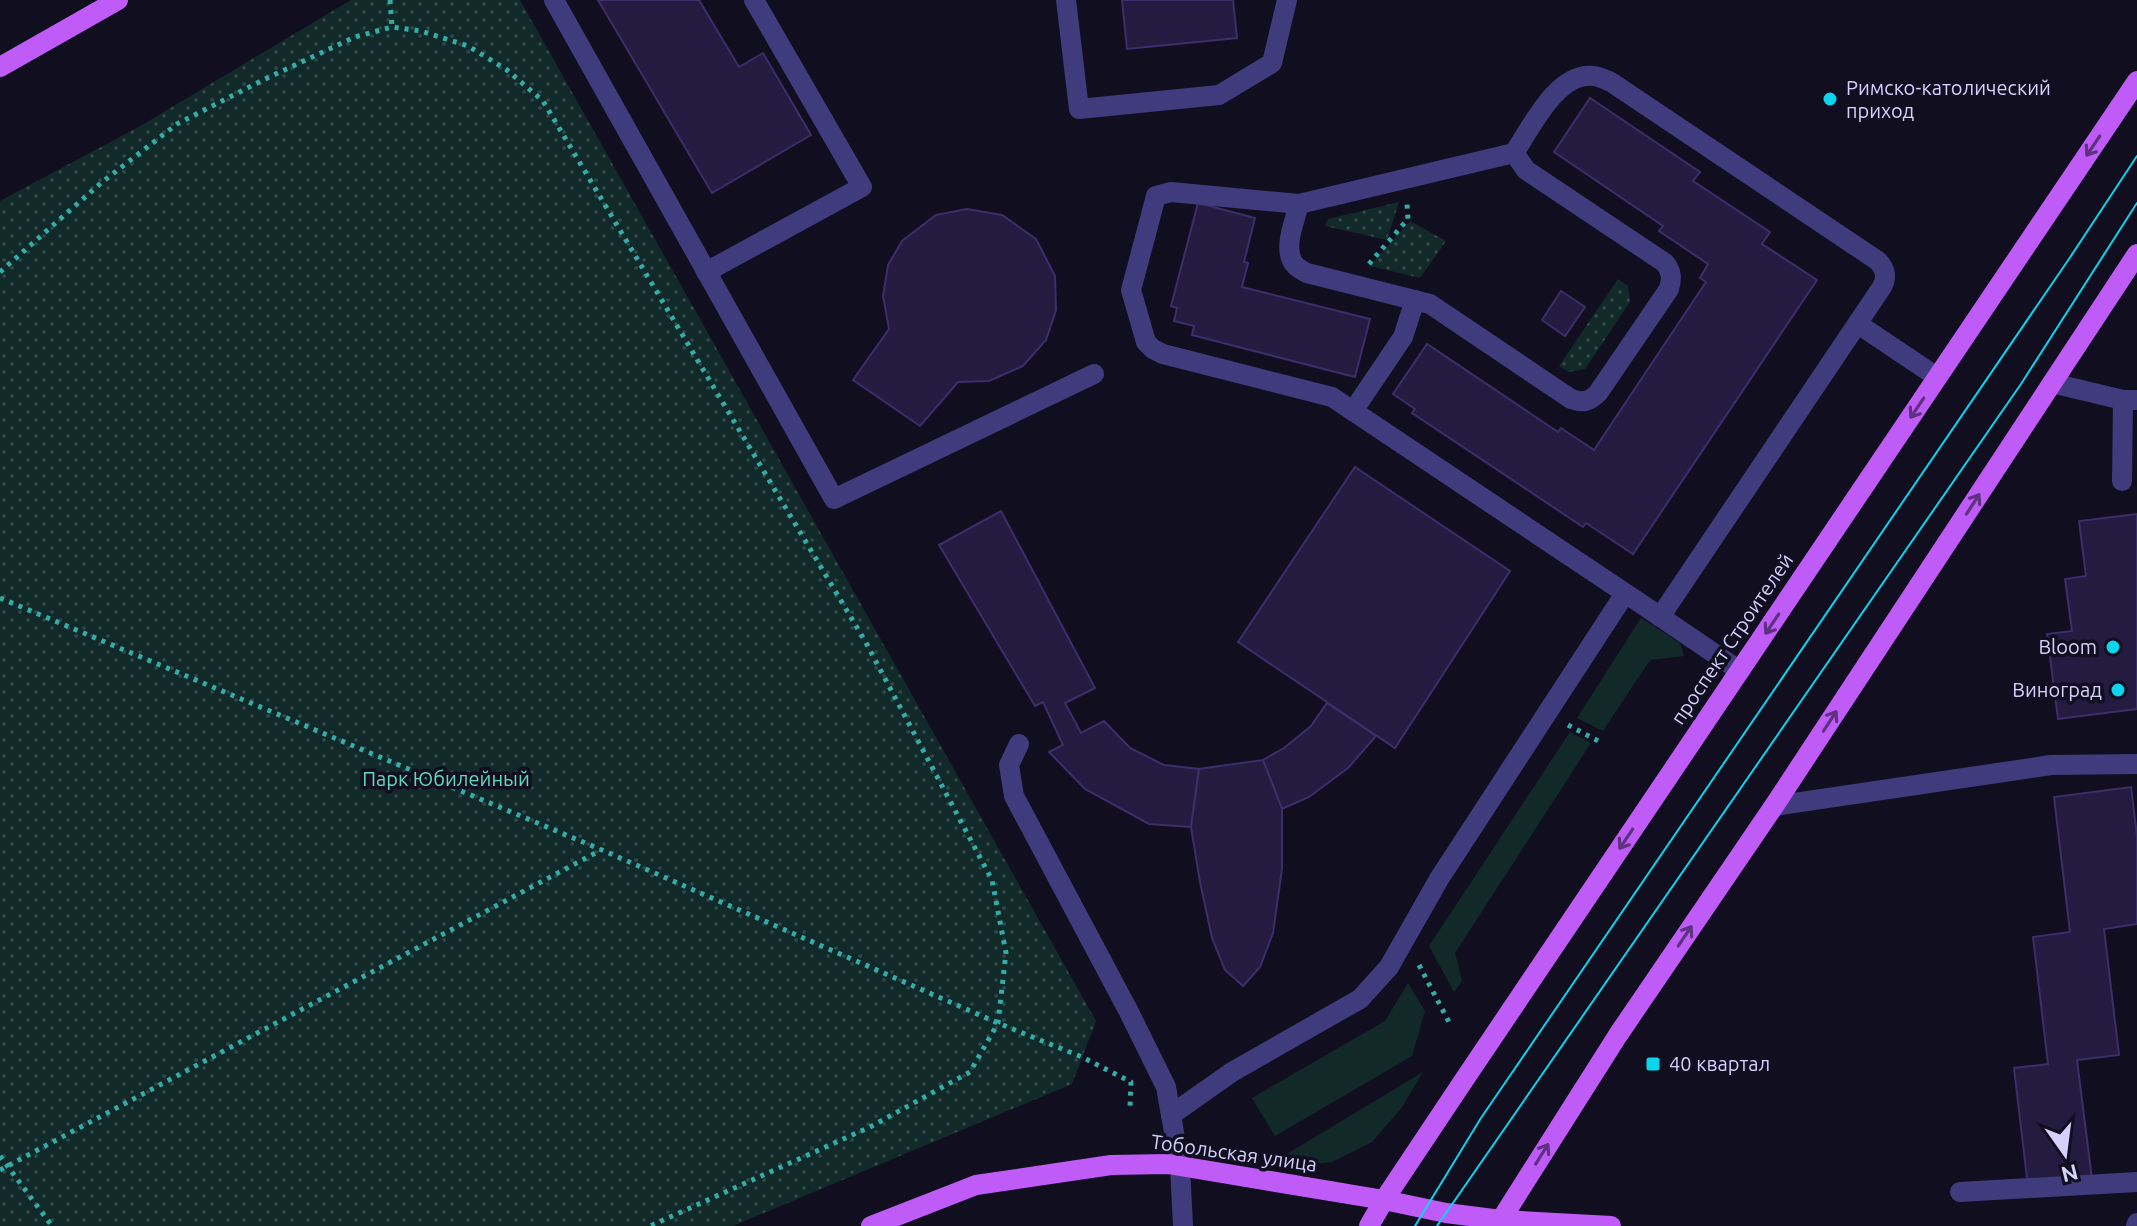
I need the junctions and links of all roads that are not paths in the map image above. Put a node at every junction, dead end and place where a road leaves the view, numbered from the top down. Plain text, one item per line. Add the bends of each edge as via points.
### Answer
1 (118, 0) edge
2 (554, 0) edge
3 (754, 0) edge
4 (1066, 0) edge
5 (1287, 0) edge
6 (0, 67) edge
7 (2137, 81) edge
8 (1514, 153) junction
9 (1299, 204) junction
10 (2137, 254) edge
11 (706, 272) junction
12 (1415, 300) junction
13 (1858, 324) junction
14 (1094, 374) dead end
15 (1937, 377) junction
16 (2052, 383) junction
17 (2130, 400) edge
18 (1353, 411) junction
19 (2122, 481) dead end
20 (1622, 598) dead end
21 (1660, 617) junction
22 (1740, 671) junction
23 (1019, 744) dead end
24 (2137, 764) edge
25 (1774, 806) junction
26 (1171, 1115) junction
27 (1180, 1166) junction
28 (2137, 1182) edge
29 (1960, 1192) dead end
30 (1384, 1200) junction
31 (1499, 1223) edge
32 (871, 1226) edge
33 (1183, 1226) edge
34 (1369, 1226) edge
35 (1611, 1226) edge

1 - 6 main road
2 - 11 street
3 - 11 street via 862,187
4 - 5 street via 1079,109 1219,95 1272,63
7 -> 15 main road, проспект Строителей
8 - 9 street
8 - 12 street via 1526,170 1665,263 1669,289 1598,393 1581,402 1430,304
8 - 13 street via 1556,91 1571,80 1592,75 1611,82 1878,261 1886,278
9 - 12 street via 1289,242 1295,265 1307,273
9 - 18 street via 1171,192 1156,196 1131,290 1146,342 1153,349 1332,397
10 - 16 main road
11 - 14 street via 834,499
12 - 18 street via 1403,337
13 - 15 street
13 - 21 street
15 -> 22 main road, проспект Строителей
16 - 17 street
25 -> 16 main road
17 - 19 street
18 - 21 street
20 - 26 street via 1439,879 1389,967 1360,999 1232,1072
21 - 22 street
22 -> 30 main road, проспект Строителей
23 - 26 street via 1009,765 1014,796 1135,1024 1166,1087
24 - 25 street via 2051,765
31 -> 25 main road via 1618,1035
26 - 27 street
27 - 30 main road, Тобольская улица
27 - 32 main road, Тобольская улица via 1111,1165 976,1185
27 - 33 street
28 - 29 street
30 - 31 main road, Тобольская улица
30 - 34 main road, проспект Строителей
31 - 35 main road, Тобольская улица

